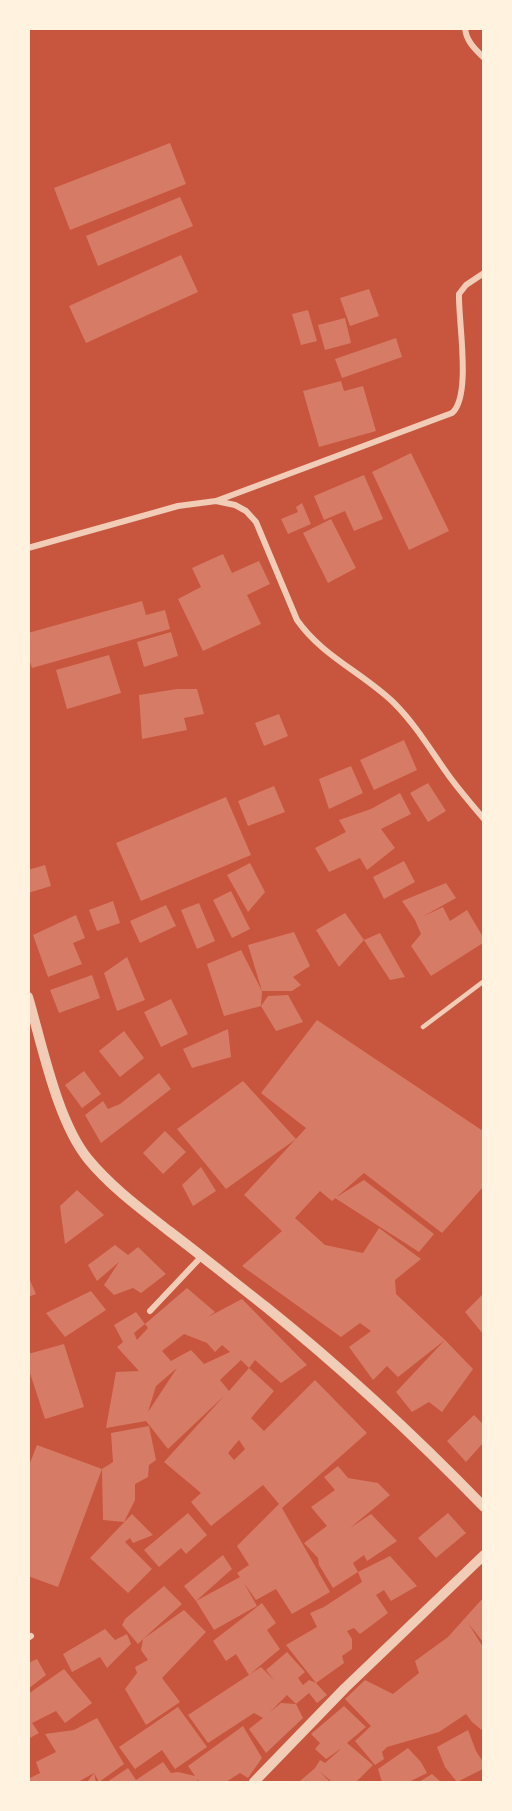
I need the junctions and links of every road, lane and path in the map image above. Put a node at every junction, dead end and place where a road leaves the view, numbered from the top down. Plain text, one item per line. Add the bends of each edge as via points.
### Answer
1 (465, 28) edge
2 (483, 58) edge
3 (483, 273) edge
4 (216, 501) junction
5 (28, 548) edge
6 (483, 819) edge
7 (483, 981) edge
8 (28, 997) edge
9 (423, 1027) dead end
10 (202, 1256) junction
11 (150, 1311) dead end
12 (483, 1507) edge
13 (483, 1555) edge
14 (254, 1782) edge

1 - 2 street via 468,41
3 - 4 street via 459,294 463,366 456,410
4 - 5 street via 178,506
4 - 6 street via 235,505 256,522 306,633 396,705
7 - 9 lane
8 - 10 street via 71,1133 88,1158 124,1196
10 - 11 street
10 - 12 street via 344,1372
13 - 14 street

